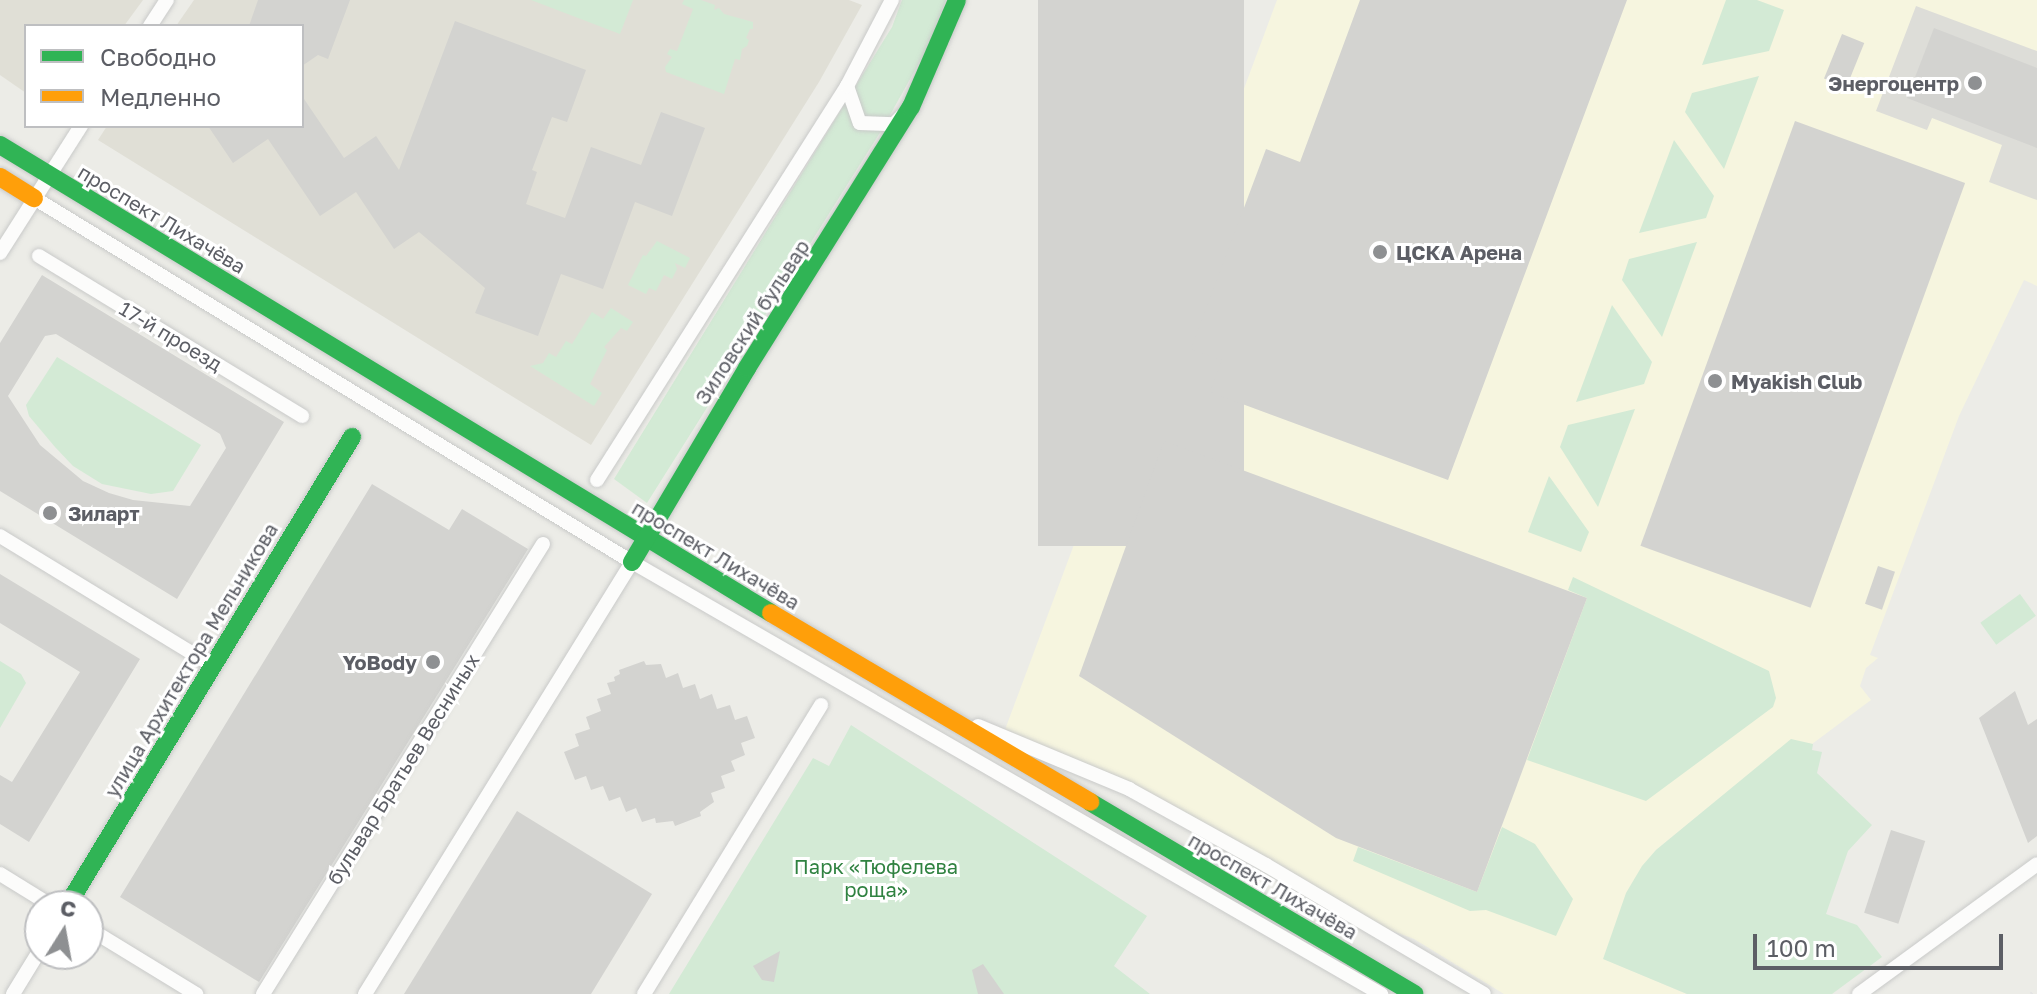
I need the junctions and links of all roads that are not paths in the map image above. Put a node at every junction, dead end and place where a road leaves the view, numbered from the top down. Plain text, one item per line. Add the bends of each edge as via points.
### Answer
1 (167, 0) edge
2 (892, 0) edge
3 (957, 0) edge
4 (151, 24) edge
5 (847, 86) junction
6 (911, 107) junction
7 (80, 128) edge
8 (0, 145) edge
9 (47, 175) junction
10 (0, 177) edge
11 (34, 198) junction
12 (0, 253) edge
13 (39, 256) dead end
14 (302, 416) dead end
15 (352, 437) dead end
16 (597, 480) dead end
17 (0, 536) edge
18 (644, 538) junction
19 (543, 544) dead end
20 (632, 562) junction
21 (213, 666) junction
22 (821, 705) dead end
23 (963, 720) dead end
24 (2037, 864) edge
25 (0, 874) edge
26 (26, 890) edge
27 (77, 890) edge
28 (104, 938) edge
29 (28, 970) edge
30 (1410, 991) edge
31 (13, 994) edge
32 (196, 994) edge
33 (263, 994) edge
34 (365, 994) edge
35 (644, 994) edge
36 (1381, 994) edge
37 (1484, 994) edge
38 (1859, 994) edge

1 - 4 street
2 - 5 street
3 - 6 street, Зиловский бульвар
5 - 6 street via 860,123 894,124
5 - 16 street
6 - 18 street, Зиловский бульвар
7 - 9 street
8 - 9 street, проспект Лихачёва
9 - 11 street
9 - 18 street, проспект Лихачёва
10 - 11 street, проспект Лихачёва
11 - 12 street
11 - 20 street, проспект Лихачёва
13 - 14 street, 17-й проезд
15 - 21 street, улица Архитектора Мельникова
17 - 21 street
18 - 20 street, Зиловский бульвар
18 - 30 street, проспект Лихачёва
19 - 33 street, бульвар Братьев Весниных
20 - 34 street
20 - 36 street, проспект Лихачёва
21 - 27 street, улица Архитектора Мельникова
22 - 35 street
23 - 37 street via 1129,789
24 - 38 street
25 - 26 street
28 - 32 street
29 - 31 street

